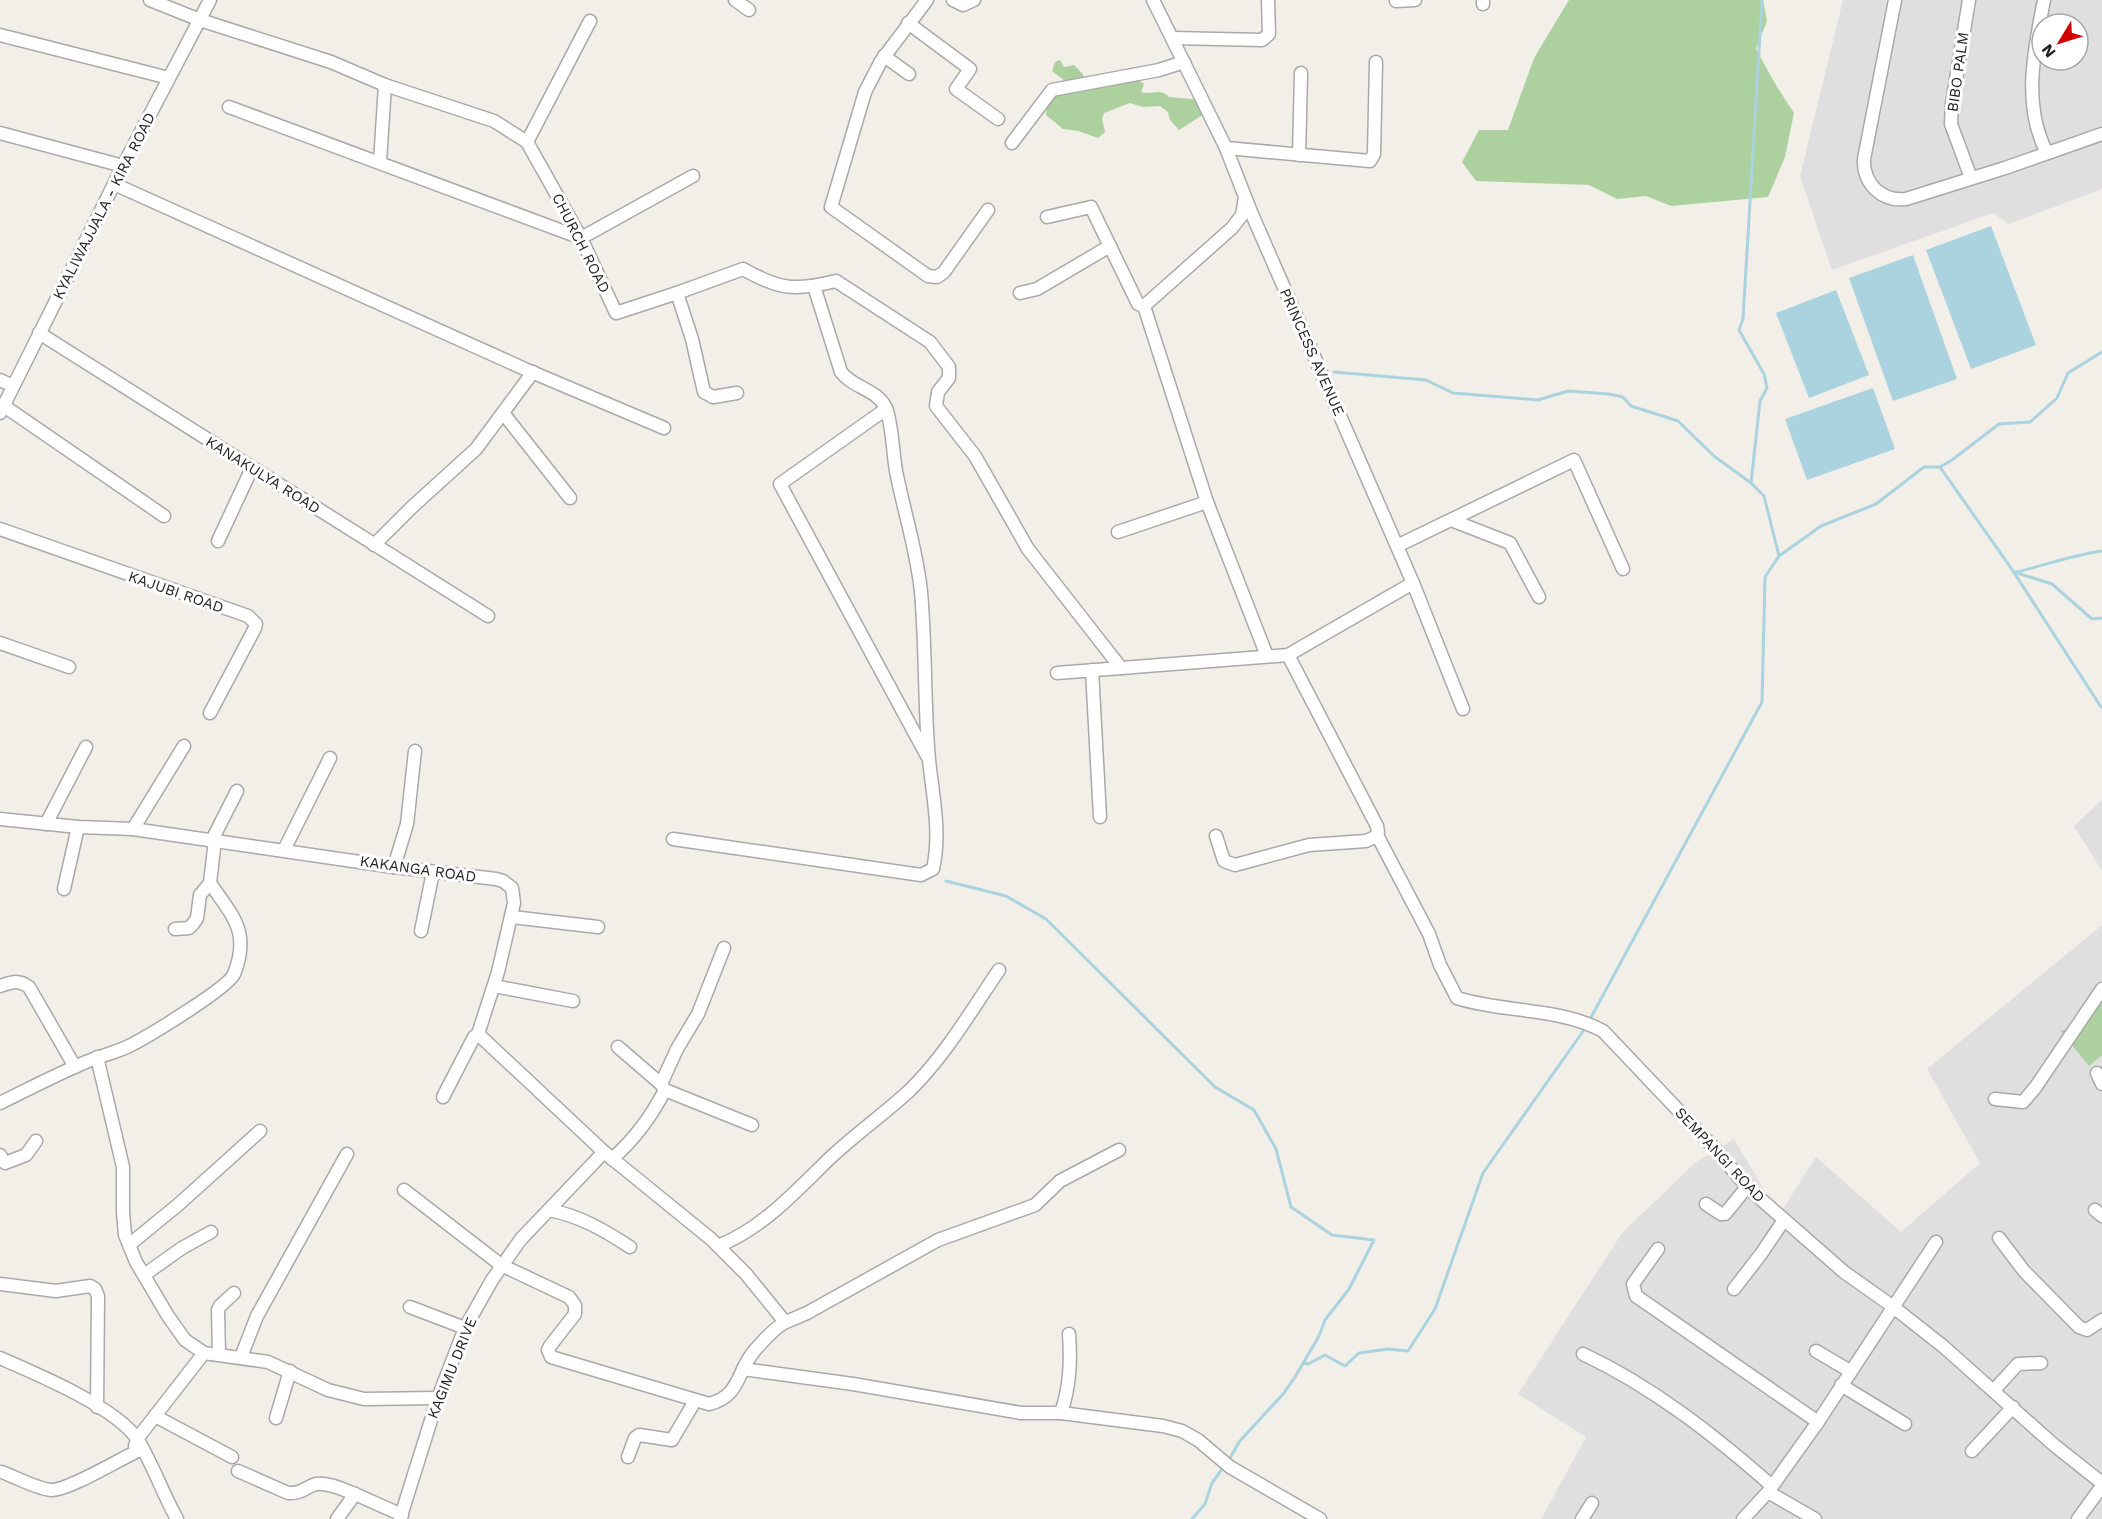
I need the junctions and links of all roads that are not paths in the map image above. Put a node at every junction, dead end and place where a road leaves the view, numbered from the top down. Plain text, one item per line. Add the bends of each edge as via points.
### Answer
1 (150, 0) edge
2 (210, 0) edge
3 (735, 0) edge
4 (927, 0) edge
5 (953, 0) edge
6 (974, 0) edge
7 (1153, 0) edge
8 (1268, 0) edge
9 (1415, 0) edge
10 (1895, 0) edge
11 (1969, 0) edge
12 (2044, 0) edge
13 (1396, 1) edge
14 (749, 10) dead end
15 (200, 20) junction
16 (590, 21) dead end
17 (908, 22) junction
18 (0, 35) edge
19 (1173, 38) junction
20 (884, 56) junction
21 (1184, 62) junction
22 (1376, 62) dead end
23 (1301, 73) dead end
24 (909, 74) dead end
25 (170, 78) junction
26 (385, 85) junction
27 (228, 107) dead end
28 (998, 119) dead end
29 (0, 133) edge
30 (2102, 134) edge
31 (526, 142) junction
32 (1012, 142) dead end
33 (1226, 148) junction
34 (2047, 153) junction
35 (1299, 155) junction
36 (380, 162) junction
37 (123, 166) junction
38 (693, 176) dead end
39 (1971, 177) junction
40 (114, 184) junction
41 (1245, 197) junction
42 (988, 210) dead end
43 (1047, 218) dead end
44 (581, 238) junction
45 (1110, 246) junction
46 (814, 286) junction
47 (677, 293) junction
48 (1020, 293) dead end
49 (1144, 306) junction
50 (39, 333) junction
51 (532, 372) junction
52 (0, 380) edge
53 (13, 386) junction
54 (737, 393) dead end
55 (2, 409) edge
56 (886, 409) junction
57 (503, 414) junction
58 (664, 428) dead end
59 (252, 468) junction
60 (570, 498) dead end
61 (1208, 502) junction
62 (164, 516) dead end
63 (1451, 520) junction
64 (0, 529) edge
65 (1118, 532) dead end
66 (218, 541) dead end
67 (374, 545) junction
68 (1397, 546) junction
69 (1623, 569) dead end
70 (1413, 583) junction
71 (1539, 597) dead end
72 (488, 616) dead end
73 (0, 643) edge
74 (1288, 655) junction
75 (1267, 656) junction
76 (69, 667) dead end
77 (1121, 668) junction
78 (1092, 670) junction
79 (1057, 673) dead end
80 (1463, 709) dead end
81 (210, 713) dead end
82 (184, 746) dead end
83 (86, 747) dead end
84 (416, 751) dead end
85 (330, 758) dead end
86 (929, 759) junction
87 (237, 791) dead end
88 (1100, 817) dead end
89 (0, 819) edge
90 (46, 824) junction
91 (78, 827) junction
92 (133, 829) junction
93 (1377, 835) junction
94 (1216, 836) dead end
95 (673, 839) dead end
96 (214, 840) junction
97 (284, 850) junction
98 (394, 867) junction
99 (433, 872) junction
100 (210, 883) junction
101 (64, 890) dead end
102 (512, 917) junction
103 (598, 927) dead end
104 (175, 929) dead end
105 (421, 932) dead end
106 (724, 948) dead end
107 (999, 970) dead end
108 (0, 986) edge
109 (494, 986) junction
110 (2102, 989) edge
111 (573, 1001) dead end
112 (478, 1034) junction
113 (618, 1047) dead end
114 (97, 1058) junction
115 (75, 1067) junction
116 (663, 1087) junction
117 (443, 1097) dead end
118 (1995, 1099) dead end
119 (0, 1103) edge
120 (752, 1125) dead end
121 (260, 1131) dead end
122 (36, 1141) dead end
123 (1119, 1150) dead end
124 (347, 1154) dead end
125 (0, 1155) edge
126 (608, 1155) junction
127 (1747, 1187) junction
128 (404, 1190) dead end
129 (1706, 1204) dead end
130 (549, 1210) junction
131 (1784, 1220) junction
132 (212, 1232) dead end
133 (1999, 1238) dead end
134 (1936, 1242) dead end
135 (129, 1245) junction
136 (718, 1246) junction
137 (630, 1247) dead end
138 (1658, 1249) dead end
139 (501, 1265) junction
140 (144, 1275) junction
141 (0, 1284) edge
142 (1734, 1288) dead end
143 (234, 1293) dead end
144 (1892, 1306) junction
145 (410, 1307) dead end
146 (2102, 1320) edge
147 (785, 1322) junction
148 (465, 1328) junction
149 (1069, 1334) dead end
150 (1816, 1351) dead end
151 (204, 1353) junction
152 (219, 1354) junction
153 (1583, 1354) dead end
154 (241, 1357) junction
155 (0, 1358) edge
156 (2041, 1363) dead end
157 (743, 1369) junction
158 (290, 1371) junction
159 (1850, 1371) junction
160 (1841, 1385) junction
161 (1994, 1390) junction
162 (438, 1398) junction
163 (695, 1401) junction
164 (97, 1407) junction
165 (2013, 1407) junction
166 (1061, 1413) junction
167 (155, 1416) junction
168 (276, 1418) dead end
169 (1818, 1422) junction
170 (1905, 1424) dead end
171 (137, 1447) junction
172 (1972, 1451) dead end
173 (231, 1457) dead end
174 (628, 1457) dead end
175 (238, 1471) dead end
176 (2, 1472) dead end
177 (2101, 1487) edge
178 (1770, 1489) junction
179 (355, 1494) junction
180 (1592, 1503) dead end
181 (401, 1517) edge
182 (177, 1519) edge
183 (337, 1519) edge
184 (1320, 1519) edge
185 (1582, 1519) edge
186 (1743, 1519) edge
187 (1815, 1519) edge
188 (2078, 1519) edge

1 - 15 street, CHURCH ROAD
2 - 15 street, KYALIWAJJALA - KIRA ROAD
3 - 14 street
4 - 17 street
5 - 6 street via 963,5
7 - 19 street, PRINCESS AVENUE
8 - 19 street via 1269,33 1262,40
9 - 13 street
10 - 39 street via 1864,159 1865,176 1877,191 1893,200
11 - 39 street, BIBO PALM via 1951,124
12 - 34 street via 2033,58 2032,90 2034,116
15 - 25 street, KYALIWAJJALA - KIRA ROAD
15 - 26 street, CHURCH ROAD via 331,62
16 - 31 street
17 - 20 street
17 - 28 street via 970,69 956,89
18 - 25 street
19 - 21 street, PRINCESS AVENUE
20 - 24 street
20 - 42 street via 865,92 831,207 928,276 937,277
21 - 32 street via 1052,90
21 - 33 street, PRINCESS AVENUE
22 - 35 street via 1372,159 1365,162
23 - 35 street
25 - 37 street, KYALIWAJJALA - KIRA ROAD
26 - 31 street, CHURCH ROAD via 494,121
26 - 36 street
27 - 36 street
29 - 37 street
30 - 34 street
31 - 44 street, CHURCH ROAD
33 - 35 street
33 - 41 street, PRINCESS AVENUE
34 - 39 street
36 - 44 street
37 - 40 street, KYALIWAJJALA - KIRA ROAD
38 - 44 street
40 - 50 street, KYALIWAJJALA - KIRA ROAD
40 - 51 street
41 - 49 street via 1242,215 1232,228
41 - 68 street, PRINCESS AVENUE
43 - 45 street via 1091,207
44 - 47 street, CHURCH ROAD via 616,312
45 - 48 street via 1037,289
45 - 49 street via 1138,304
46 - 47 street, CHURCH ROAD via 782,287 742,269
46 - 56 street via 841,372 879,397
46 - 77 street, CHURCH ROAD via 836,281 930,342 949,367 950,378 938,392 936,406 975,456 1028,549
47 - 54 street via 704,392 713,397
49 - 61 street
50 - 53 street, KYALIWAJJALA - KIRA ROAD
50 - 59 street, KANAKULYA ROAD
51 - 57 street
51 - 58 street
52 - 53 street
53 - 55 street, KYALIWAJJALA - KIRA ROAD
55 - 62 street
56 - 86 street via 921,591
56 - 86 street via 780,484
57 - 60 street
57 - 67 street via 476,449
59 - 66 street
59 - 67 street, KANAKULYA ROAD
61 - 65 street
61 - 75 street
63 - 68 street
63 - 69 street via 1574,460
63 - 71 street via 1510,543
64 - 81 street, KAJUBI ROAD via 253,620 255,628
67 - 72 street, KANAKULYA ROAD
68 - 70 street, PRINCESS AVENUE
70 - 74 street
70 - 80 street, PRINCESS AVENUE
73 - 76 street
74 - 75 street
74 - 93 street via 1377,826
75 - 77 street
77 - 78 street
78 - 79 street
78 - 88 street
82 - 92 street
83 - 90 street
84 - 98 street via 408,817
85 - 97 street
86 - 95 street via 937,820 936,855 933,869 921,875
87 - 96 street
89 - 90 street, KAKANGA ROAD
90 - 91 street, KAKANGA ROAD
91 - 92 street, KAKANGA ROAD
91 - 101 street
92 - 96 street, KAKANGA ROAD
93 - 94 street via 1366,841 1293,849 1235,866 1224,861
93 - 127 street, SEMPANGI ROAD via 1429,934 1457,998 1479,1005 1571,1018 1603,1031
96 - 97 street, KAKANGA ROAD
96 - 100 street
97 - 98 street, KAKANGA ROAD
98 - 99 street, KAKANGA ROAD
99 - 102 street, KAKANGA ROAD via 504,882 514,893
99 - 105 street
100 - 104 street via 200,895 193,924
100 - 114 street via 235,918 240,936 233,976 132,1045
102 - 103 street
102 - 109 street, KAKANGA ROAD
106 - 116 street, KAGIMU DRIVE
107 - 136 street via 935,1061 909,1090 770,1215
108 - 115 street via 21,981 28,987
109 - 111 street
109 - 112 street, KAKANGA ROAD
110 - 118 street via 2023,1102
112 - 117 street, KAKANGA ROAD
112 - 126 street
113 - 116 street
114 - 115 street
114 - 135 street via 123,1167 123,1212
115 - 119 street
116 - 120 street
116 - 126 street, KAGIMU DRIVE via 653,1113 639,1132
121 - 135 street
122 - 125 street via 22,1158 5,1163
123 - 147 street via 1060,1181 1035,1205 938,1240
124 - 154 street via 257,1316
126 - 130 street, KAGIMU DRIVE
126 - 136 street
127 - 129 street via 1725,1214
127 - 131 street, SEMPANGI ROAD
128 - 139 street
130 - 137 street via 584,1220
130 - 139 street, KAGIMU DRIVE
131 - 142 street
131 - 144 street, SEMPANGI ROAD via 1844,1272
132 - 140 street
133 - 146 street via 2024,1271 2079,1327 2087,1330
134 - 144 street
135 - 140 street
136 - 147 street
138 - 169 street via 1633,1284 1636,1296
139 - 148 street, KAGIMU DRIVE
139 - 163 street via 564,1294 575,1305 575,1314 548,1350 551,1357
140 - 151 street via 185,1340
141 - 164 street via 56,1291 90,1286 95,1289
143 - 152 street via 218,1310
144 - 159 street
144 - 161 street, SEMPANGI ROAD
145 - 148 street
147 - 157 street via 755,1351
148 - 162 street, KAGIMU DRIVE
149 - 166 street via 1070,1371
150 - 159 street
151 - 152 street
151 - 167 street
152 - 154 street
153 - 178 street via 1677,1409 1738,1457
154 - 158 street
155 - 164 street via 82,1396
156 - 161 street via 2018,1364
157 - 163 street via 725,1398 709,1404
157 - 166 street via 1020,1413
158 - 162 street via 328,1390 364,1400
158 - 168 street
159 - 160 street
160 - 169 street
160 - 170 street
161 - 165 street, SEMPANGI ROAD
162 - 181 street, KAGIMU DRIVE
163 - 174 street via 672,1440 639,1435
164 - 171 street via 122,1423
165 - 172 street
165 - 177 street, SEMPANGI ROAD
166 - 184 street via 1182,1431 1230,1467
167 - 171 street
167 - 173 street
169 - 178 street
171 - 176 street via 81,1479 51,1490
171 - 182 street
175 - 179 street via 288,1493 297,1494 322,1484
177 - 188 street
178 - 186 street
178 - 187 street
179 - 181 street
179 - 183 street
180 - 185 street

